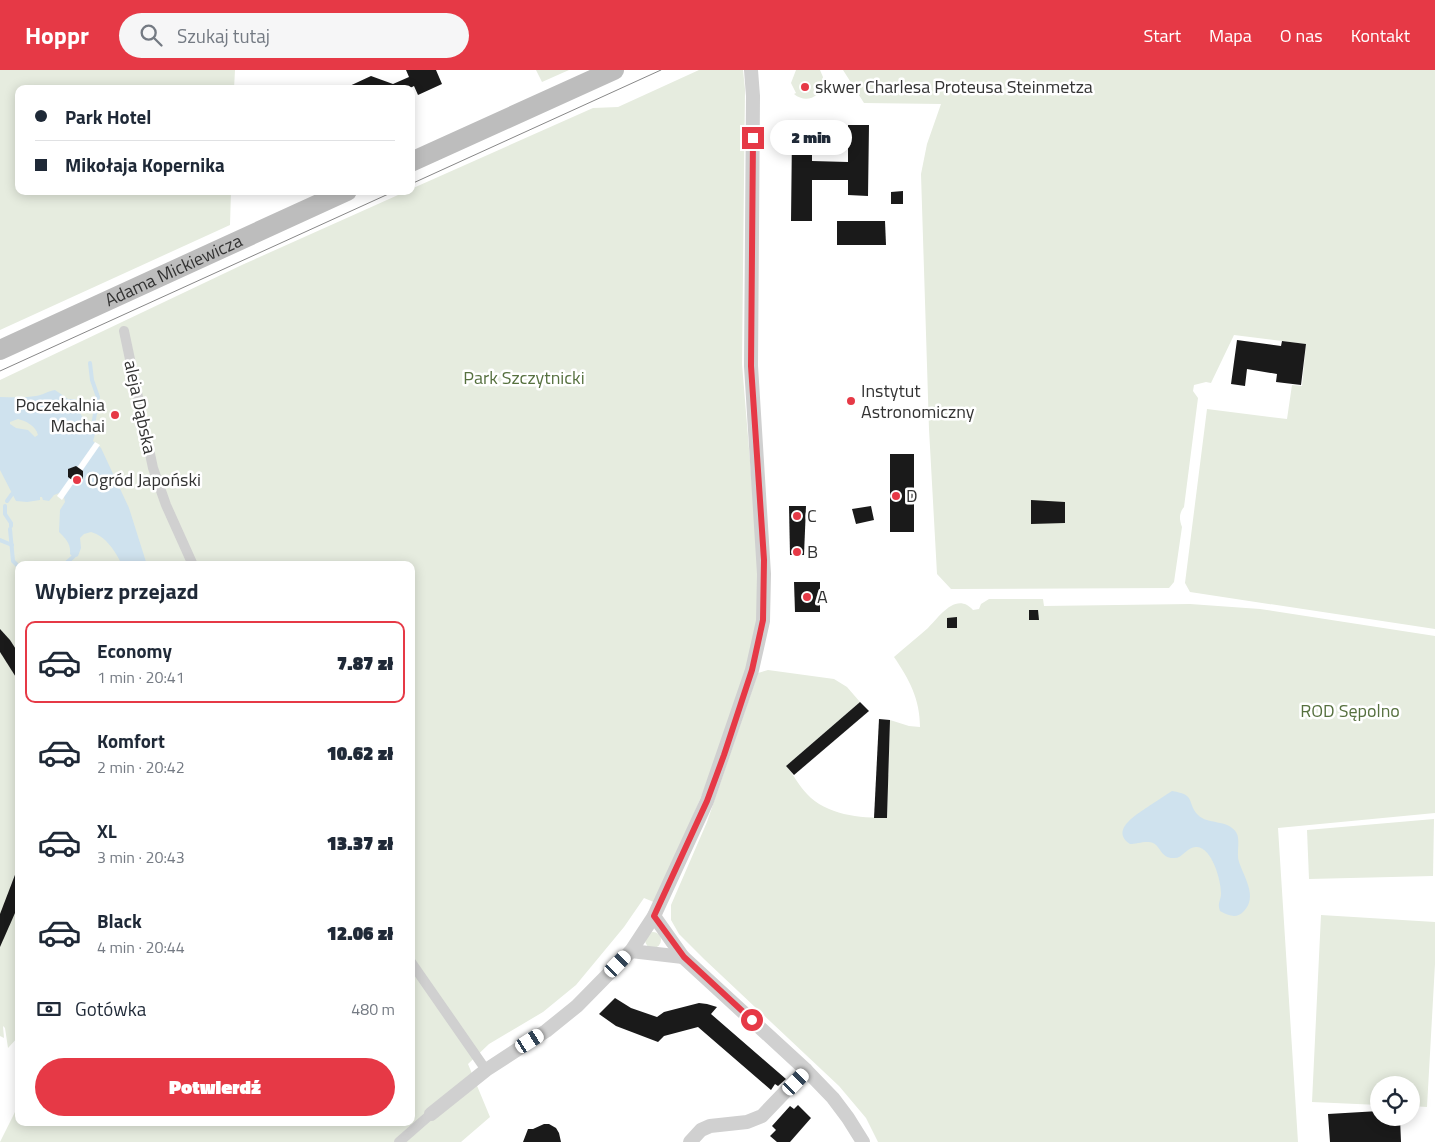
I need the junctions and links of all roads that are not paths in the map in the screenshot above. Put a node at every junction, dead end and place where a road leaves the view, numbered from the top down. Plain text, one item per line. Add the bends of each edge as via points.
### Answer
1 (614, 70) edge
2 (751, 70) edge
3 (415, 160) edge
4 (338, 195) edge
5 (124, 331) dead end
6 (0, 350) edge
7 (191, 561) edge
8 (654, 916) junction
9 (631, 950) junction
10 (684, 957) junction
11 (415, 968) edge
12 (486, 1070) junction
13 (806, 1070) junction
14 (431, 1114) joint
15 (399, 1142) edge
16 (690, 1142) edge
17 (862, 1142) edge

1 - 3 main road
2 - 8 street via 751,342 764,560 763,620 752,670 721,764
4 - 6 main road, Adama Mickiewicza
5 - 7 street, aleja Dąbska via 153,468
8 - 9 street
8 - 10 street
9 - 10 street
9 - 12 street via 546,1032
10 - 13 street
11 - 12 street
12 - 14 street
13 - 16 street via 762,1116 747,1122 710,1126
13 - 17 street via 837,1102
14 - 15 street

